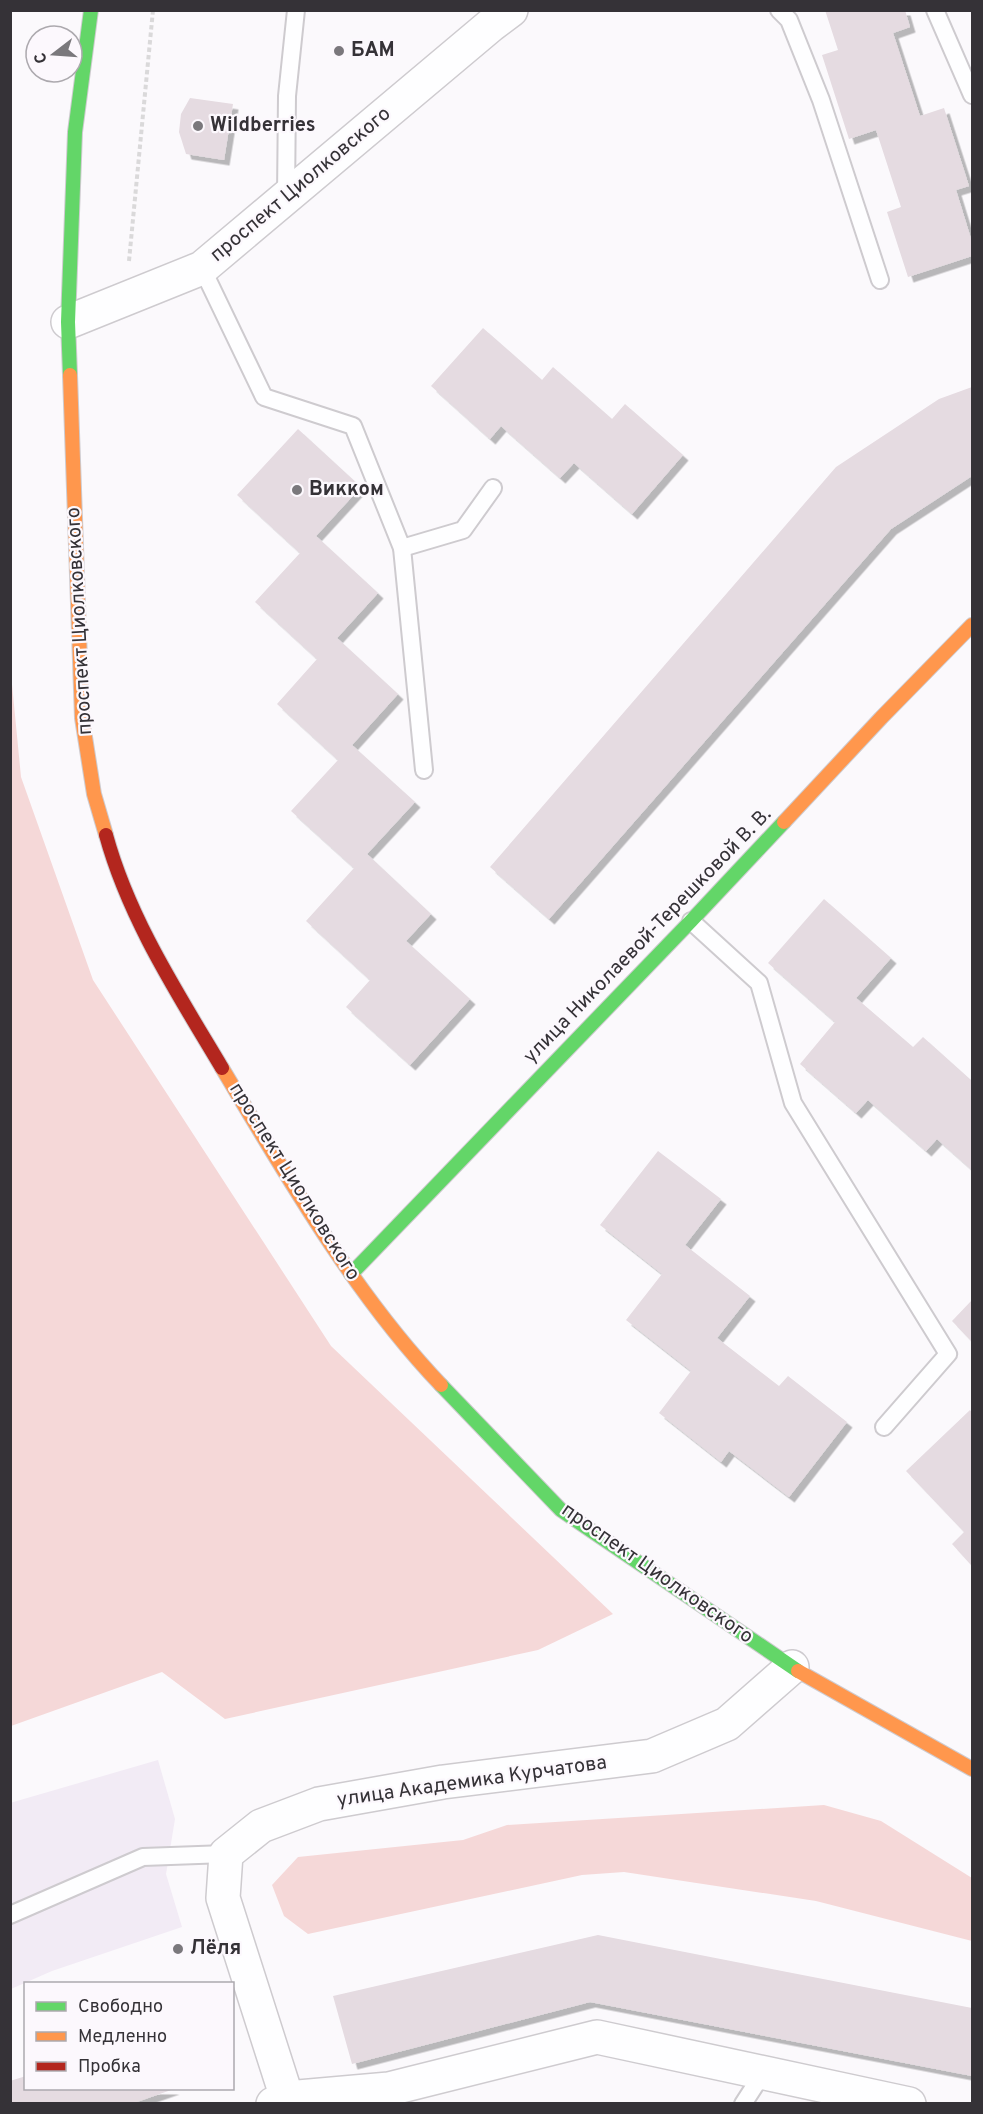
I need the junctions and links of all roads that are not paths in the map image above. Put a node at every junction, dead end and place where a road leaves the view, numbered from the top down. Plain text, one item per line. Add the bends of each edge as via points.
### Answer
1 (91, 10) edge
2 (296, 10) edge
3 (511, 10) edge
4 (779, 10) edge
5 (935, 10) edge
6 (972, 95) edge
7 (286, 197) junction
8 (202, 268) junction
9 (880, 280) dead end
10 (68, 322) junction
11 (493, 488) dead end
12 (402, 548) junction
13 (972, 625) edge
14 (424, 770) dead end
15 (691, 921) junction
16 (351, 1274) junction
17 (884, 1427) dead end
18 (792, 1667) junction
19 (972, 1769) edge
20 (226, 1854) junction
21 (10, 1915) edge
22 (763, 2073) junction
23 (387, 2096) edge
24 (280, 2101) edge
25 (743, 2103) edge
26 (909, 2103) edge

1 - 10 main road, проспект Циолковского via 75,132
2 - 7 lane via 287,96
3 - 7 street, проспект Циолковского
4 - 9 lane via 789,20 821,100
5 - 6 lane
7 - 8 street, проспект Циолковского
8 - 10 street, проспект Циолковского
8 - 12 lane via 264,397 353,426
10 - 16 main road, проспект Циолковского via 82,718 94,794 113,862 159,963
11 - 12 lane via 463,530
12 - 14 lane
13 - 15 main road, улица Николаевой-Терешковой В. В.
15 - 16 main road, улица Николаевой-Терешковой В. В.
15 - 17 lane via 759,983 794,1103 948,1354
16 - 18 main road, проспект Циолковского via 416,1359 561,1510
18 - 19 main road, проспект Циолковского
18 - 20 street, улица Академика Курчатова via 727,1724 652,1756 443,1782 319,1804 261,1826
20 - 21 lane via 143,1857
20 - 24 street via 223,1898
22 - 23 street via 597,2037
22 - 25 lane
22 - 26 street
23 - 24 street

